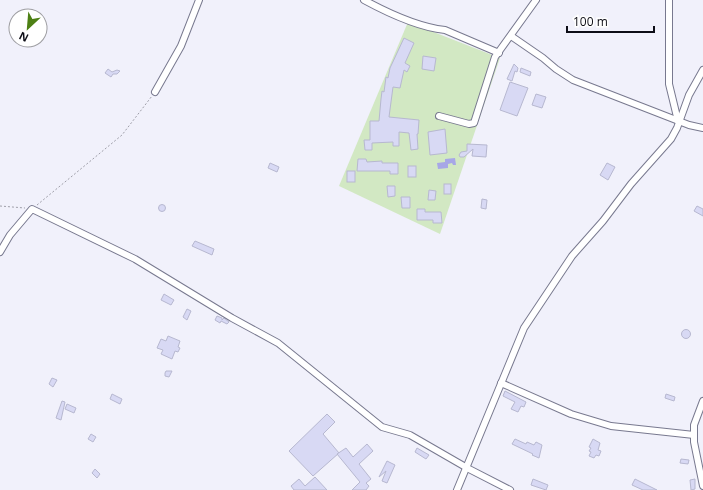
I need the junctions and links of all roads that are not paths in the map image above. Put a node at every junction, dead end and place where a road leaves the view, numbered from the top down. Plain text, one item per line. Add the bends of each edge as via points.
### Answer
1 (199, 0) edge
2 (364, 0) edge
3 (536, 0) edge
4 (669, 0) edge
5 (511, 36) junction
6 (499, 53) junction
7 (703, 70) edge
8 (155, 92) road end
9 (440, 116) dead end
10 (678, 121) junction
11 (703, 128) edge
12 (0, 252) edge
13 (501, 383) junction
14 (703, 401) edge
15 (694, 435) junction
16 (466, 467) junction
17 (703, 486) edge
18 (457, 490) edge
19 (510, 490) edge

1 - 8 street via 181,46
2 - 6 street via 398,16 445,30
3 - 5 street
4 - 10 street via 669,84
5 - 6 street
5 - 10 street via 573,80
6 - 9 street via 474,123
7 - 10 street
10 - 11 street
10 - 13 street via 671,139 572,256 547,291 524,328
12 - 16 street via 10,235 32,209 135,259 278,343 382,427 410,435
13 - 15 street via 571,414 611,426
13 - 16 street
14 - 15 street via 694,425
15 - 17 street
16 - 18 street
16 - 19 street

